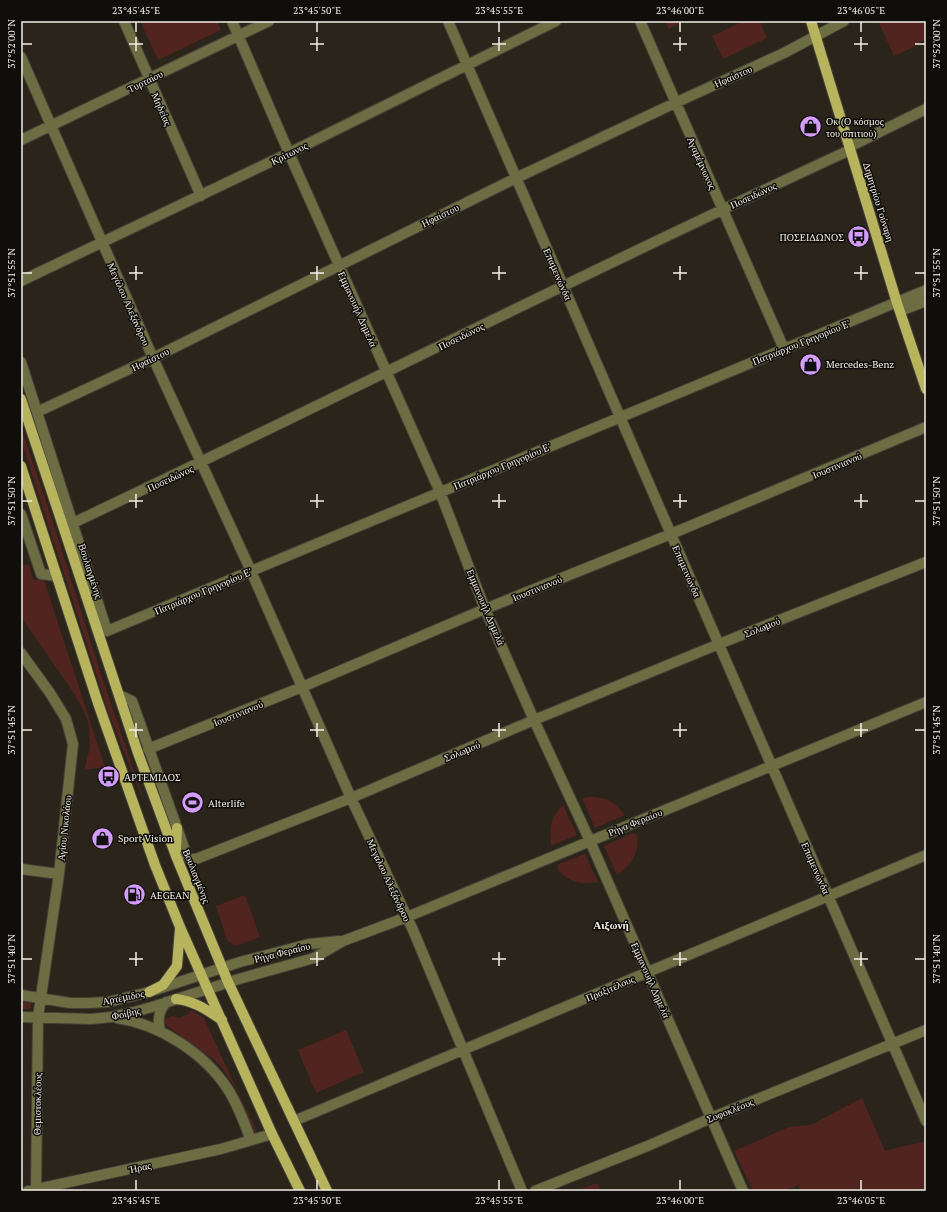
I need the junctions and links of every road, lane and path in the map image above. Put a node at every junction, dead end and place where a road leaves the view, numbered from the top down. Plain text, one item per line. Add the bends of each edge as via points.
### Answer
1 (124, 21) edge
2 (232, 21) edge
3 (269, 21) edge
4 (448, 21) edge
5 (556, 21) edge
6 (640, 21) edge
7 (811, 21) edge
8 (844, 21) edge
9 (239, 36) junction
10 (816, 37) junction
11 (21, 57) edge
12 (467, 65) junction
13 (149, 79) junction
14 (675, 103) junction
15 (926, 109) edge
16 (51, 127) junction
17 (21, 140) edge
18 (849, 148) junction
19 (289, 153) junction
20 (516, 178) junction
21 (201, 196) junction
22 (722, 209) junction
23 (102, 242) junction
24 (339, 265) junction
25 (21, 281) edge
26 (563, 286) junction
27 (926, 290) edge
28 (926, 301) edge
29 (899, 307) junction
30 (784, 349) junction
31 (153, 358) junction
32 (22, 366) edge
33 (386, 372) junction
34 (926, 389) edge
35 (21, 399) edge
36 (38, 412) junction
37 (620, 417) junction
38 (926, 427) edge
39 (201, 463) junction
40 (21, 466) edge
41 (440, 492) junction
42 (67, 504) junction
43 (57, 509) junction
44 (21, 514) edge
45 (73, 523) junction
46 (671, 534) junction
47 (926, 562) edge
48 (250, 571) junction
49 (57, 576) junction
50 (485, 609) junction
51 (718, 644) junction
52 (21, 653) edge
53 (302, 687) junction
54 (119, 695) junction
55 (926, 702) edge
56 (534, 720) junction
57 (148, 749) junction
58 (772, 766) junction
59 (351, 798) junction
60 (177, 828) junction
61 (590, 841) junction
62 (926, 855) edge
63 (176, 856) junction
64 (21, 869) edge
65 (59, 874) junction
66 (828, 896) junction
67 (407, 917) junction
68 (180, 927) junction
69 (343, 941) junction
70 (222, 968) junction
71 (648, 972) junction
72 (202, 974) junction
73 (228, 982) junction
74 (208, 988) junction
75 (149, 992) junction
76 (21, 995) edge
77 (41, 998) junction
78 (171, 1001) junction
79 (21, 1016) edge
80 (38, 1017) junction
81 (112, 1017) junction
82 (222, 1020) junction
83 (160, 1030) junction
84 (926, 1030) edge
85 (892, 1044) junction
86 (462, 1050) junction
87 (711, 1118) junction
88 (294, 1121) junction
89 (926, 1121) edge
90 (272, 1134) junction
91 (251, 1140) junction
92 (33, 1190) edge
93 (300, 1191) edge
94 (327, 1191) edge
95 (522, 1191) edge
96 (535, 1191) edge
97 (743, 1191) edge

1 - 13 street, Μηδείας
2 - 9 street, Εμμανουήλ Δημελά
3 - 9 street, Τυρταίου
4 - 12 street, Επαμεινώνδα
5 - 12 street, Κρίτωνος
6 - 14 street, Αγαμέμνωνος
7 - 10 main road, Δημητρίου Γούναρη
8 - 10 street, Ηφαίστου
9 - 13 street, Τυρταίου
9 - 19 street, Εμμανουήλ Δημελά
10 - 14 street, Ηφαίστου
10 - 18 main road, Δημητρίου Γούναρη
11 - 16 street, Μεγάλου Αλεξάνδρου
12 - 19 street, Κρίτωνος
12 - 20 street, Επαμεινώνδα
13 - 16 street, Τυρταίου
13 - 21 street, Μηδείας
14 - 20 street, Ηφαίστου
14 - 22 street, Αγαμέμνωνος
15 - 18 street, Ποσειδώνος
16 - 17 street, Τυρταίου
16 - 23 street, Μεγάλου Αλεξάνδρου
18 - 22 street, Ποσειδώνος
18 - 29 main road, Δημητρίου Γούναρη
19 - 21 street, Κρίτωνος
19 - 24 street, Εμμανουήλ Δημελά
20 - 24 street, Ηφαίστου
20 - 26 street, Επαμεινώνδα
21 - 23 street, Κρίτωνος
22 - 26 street, Ποσειδώνος
22 - 30 street, Αγαμέμνωνος
23 - 25 street, Κρίτωνος
23 - 31 street, Μεγάλου Αλεξάνδρου
24 - 31 street, Ηφαίστου
24 - 33 street, Εμμανουήλ Δημελά
26 - 33 street, Ποσειδώνος
26 - 37 street, Επαμεινώνδα
27 - 29 street
28 - 29 street
29 - 30 street, Πατριάρχου Γρηγορίου E'
29 - 34 main road, Δημητρίου Γούναρη
30 - 37 street, Πατριάρχου Γρηγορίου E'
31 - 36 street, Ηφαίστου
31 - 39 street, Μεγάλου Αλεξάνδρου
32 - 36 street
33 - 39 street, Ποσειδώνος
33 - 41 street, Εμμανουήλ Δημελά
35 - 43 main road, Βουλιαγμένης
36 - 42 street
37 - 41 street, Πατριάρχου Γρηγορίου E'
37 - 46 street, Επαμεινώνδα
38 - 46 street, Ιουστινιανού
39 - 45 street, Ποσειδώνος
39 - 48 street, Μεγάλου Αλεξάνδρου
40 - 49 main road
41 - 48 street, Πατριάρχου Γρηγορίου E'
41 - 50 street, Εμμανουήλ Δημελά
42 - 43 street
42 - 45 street
43 - 54 main road, Βουλιαγμένης
44 - 49 street via 41,574
45 - 48 street, Πατριάρχου Γρηγορίου E' via 107,631
46 - 50 street, Ιουστινιανού
46 - 51 street, Επαμεινώνδα
47 - 51 street, Σολωμού
48 - 53 street, Μεγαλου Αλεξάνδρου
49 - 68 main road via 98,703
50 - 53 street, Ιουστινιανού
50 - 56 street, Εμμανουήλ Δημελά
51 - 56 street, Σολωμού
51 - 58 street, Επαμεινώνδα
52 - 65 street, Αγίου Νικολάου via 66,719 73,744
53 - 57 street, Ιουστινιανού
53 - 59 street, Μεγαλου Αλεξάνδρου
54 - 57 street, Σολωμού via 132,701
54 - 63 main road, Βουλιαγμένης
55 - 58 street, Ρήγα Φεραίου
56 - 59 street, Σολωμού
56 - 61 street, Εμμανουήλ Δημελά
57 - 60 street, Σολωμού
58 - 61 street, Ρήγα Φεραίου
58 - 66 street, Επαμεινώνδα
59 - 60 street, Σολωμού via 196,859 187,856
59 - 67 street, Μεγαλου Αλεξάνδρου
60 - 63 main road
61 - 67 street, Ρήγα Φεραίου
61 - 71 street, Εμμανουήλ Δημελά
62 - 66 street, Πραξιτέλους
63 - 70 main road, Βουλιαγμένης
64 - 65 street
65 - 77 street, Αγίου Νικολάου
66 - 71 street, Πραξιτέλους
66 - 85 street, Επαμεινώνδα
67 - 69 street, Ρήγα Φεραίου
67 - 86 street, Μεγαλου Αλεξάνδρου
68 - 72 main road
68 - 75 main road via 177,966 163,985
69 - 70 street, Ρήγα Φεραίου via 309,944
69 - 73 street, Ρήγα Φεραίου via 314,958
70 - 72 street, Αρτέμιδος
70 - 73 main road, Βουλιαγμένης
71 - 86 street, Πραξιτέλους
71 - 87 street, Εμμανουήλ Δημελά
72 - 74 main road
72 - 75 street, Αρτέμιδος
73 - 74 street, Φοίβης
73 - 88 main road, Βουλιαγμένης
74 - 78 street, Φοίβης
74 - 82 main road
75 - 77 street, Αρτέμιδος via 88,1004
76 - 77 street, Αρτέμιδος
77 - 80 street, Αγίου Νικολάου
78 - 81 street, Φοίβης
78 - 82 main road via 188,1000
78 - 83 street via 161,1008 158,1015
79 - 80 street, Φοίβης
80 - 81 street, Φοίβης
80 - 92 street, Θεμιστοκλέους
81 - 83 street via 136,1021
82 - 90 main road
83 - 91 street via 190,1051 220,1078 236,1104
84 - 85 street, Σοφοκλέους
85 - 87 street, Σοφοκλέους
85 - 89 street, Επαμεινώνδα
86 - 88 street, Πραξιτέλους
86 - 95 street, Μεγαλου Αλεξάνδρου
87 - 96 street, Σοφοκλέους
87 - 97 street, Εμμανουήλ Δημελά
88 - 94 main road, Βουλιαγμένης
90 - 91 street, Ήρας
90 - 93 main road
91 - 92 street, Ήρας via 221,1149

